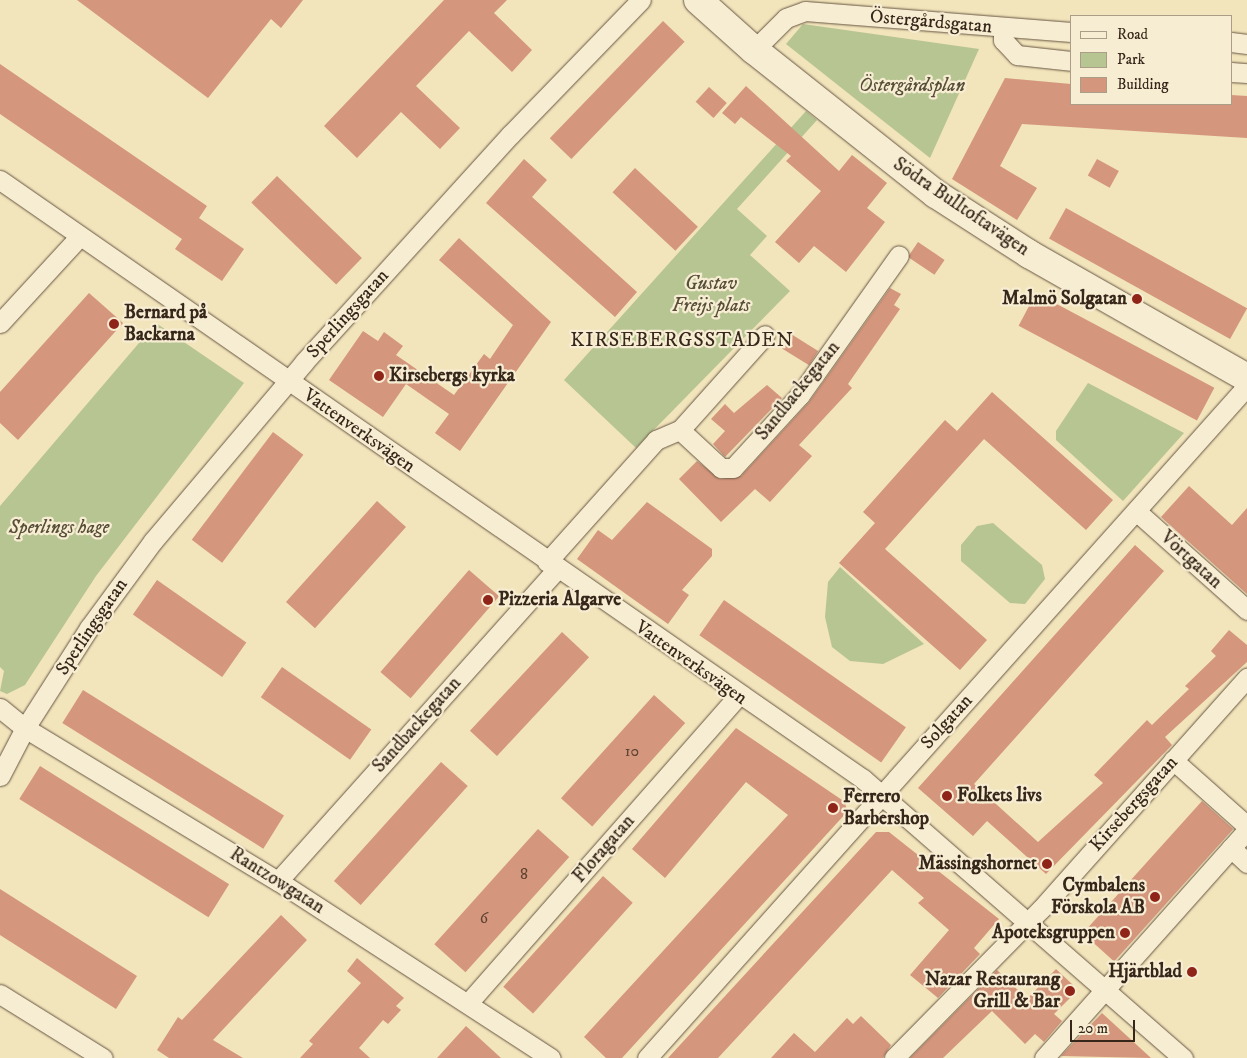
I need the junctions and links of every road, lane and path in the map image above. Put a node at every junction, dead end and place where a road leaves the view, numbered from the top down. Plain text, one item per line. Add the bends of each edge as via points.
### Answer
1 (640, 0) edge
2 (698, 0) edge
3 (1003, 28) junction
4 (1070, 32) edge
5 (1232, 42) edge
6 (1247, 44) edge
7 (754, 50) junction
8 (1070, 62) edge
9 (1232, 72) edge
10 (1247, 73) edge
11 (0, 180) edge
12 (80, 236) junction
13 (899, 255) dead end
14 (0, 323) edge
15 (765, 335) dead end
16 (1247, 378) edge
17 (286, 382) junction
18 (1247, 386) edge
19 (680, 430) junction
20 (1136, 510) junction
21 (552, 566) junction
22 (1247, 610) edge
23 (1247, 678) edge
24 (738, 696) junction
25 (0, 708) edge
26 (25, 728) junction
27 (1173, 760) junction
28 (0, 776) edge
29 (883, 796) junction
30 (1247, 826) edge
31 (1247, 830) edge
32 (1231, 848) junction
33 (1247, 863) edge
34 (278, 881) junction
35 (1027, 921) junction
36 (1111, 983) junction
37 (0, 994) edge
38 (470, 1002) junction
39 (103, 1058) edge
40 (551, 1058) edge
41 (647, 1058) edge
42 (894, 1058) edge
43 (1044, 1058) edge
44 (1183, 1058) edge

1 - 17 street, Sperlingsgatan via 510,136
2 - 7 street, Södra Bulltoftavägen
3 - 4 street, Östergårdsgatan
3 - 7 street, Östergårdsgatan via 805,11 786,18
3 - 8 street, Östergårdsgatan via 1003,40 1017,55
5 - 6 street
7 - 16 street, Södra Bulltoftavägen via 936,194 1033,248
9 - 10 street
11 - 12 street, Vattenverksvägen
12 - 14 street
12 - 17 street, Vattenverksvägen
13 - 19 street, Sandbackegatan via 800,395 733,468 721,468
15 - 19 street, Sandbackegatan
17 - 21 street, Vattenverksvägen
17 - 26 street, Sperlingsgatan via 152,541
18 - 20 street, Solgatan
19 - 21 street, Sandbackegatan via 656,440
20 - 22 street, Vörtgatan
20 - 29 street, Solgatan
21 - 24 street, Vattenverksvägen
21 - 34 street, Sandbackegatan
23 - 27 street, Kirsebergsgatan
24 - 29 street, Vattenverksvägen
24 - 38 street, Floragatan
25 - 26 street, Rantzowgatan
26 - 28 street, Sperlingsgatan
26 - 34 street, Rantzowgatan
27 - 30 street
27 - 35 street, Kirsebergsgatan
29 - 35 street, Vattenverksvägen
29 - 41 street, Solgatan
31 - 32 street
32 - 33 street
32 - 36 street
34 - 38 street, Rantzowgatan
35 - 36 street, Vattenverksvägen
35 - 42 street, Kirsebergsgatan
36 - 43 street
36 - 44 street, Vattenverksvägen
37 - 39 street
38 - 40 street, Rantzowgatan

